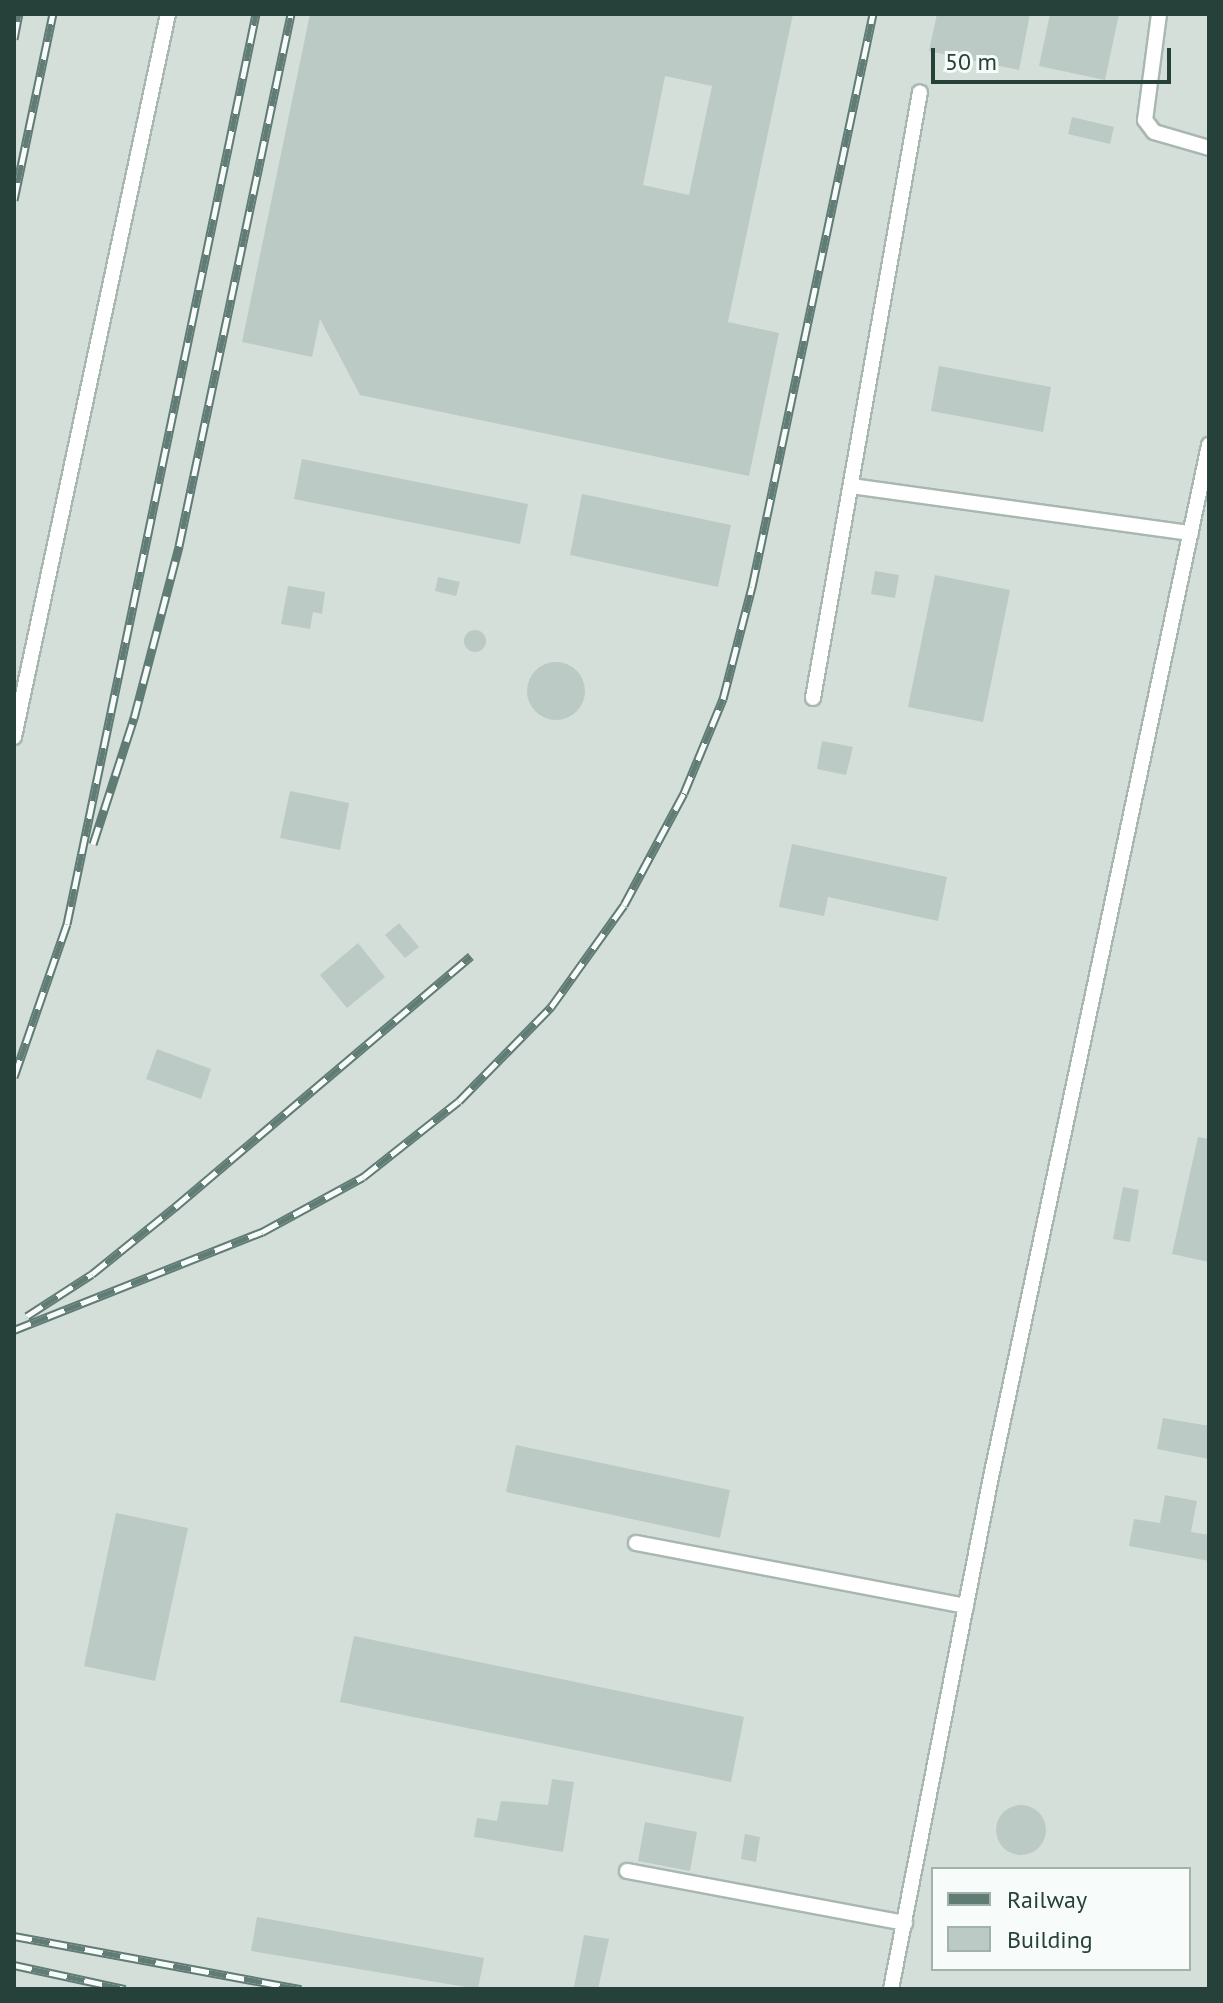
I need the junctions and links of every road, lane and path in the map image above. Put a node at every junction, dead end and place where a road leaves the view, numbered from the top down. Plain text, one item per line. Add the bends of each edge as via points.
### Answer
1 (168, 14) edge
2 (1159, 14) edge
3 (920, 92) dead end
4 (1209, 148) edge
5 (1209, 445) edge
6 (851, 486) junction
7 (1191, 533) junction
8 (813, 698) dead end
9 (14, 737) edge
10 (636, 1543) dead end
11 (966, 1606) junction
12 (627, 1871) dead end
13 (905, 1923) junction
14 (891, 1989) edge

1 - 9 lane
2 - 4 lane via 1145,120 1154,132
3 - 6 lane
5 - 7 lane
6 - 7 lane
6 - 8 lane
7 - 11 lane
10 - 11 lane
11 - 13 lane
12 - 13 lane
13 - 14 lane

